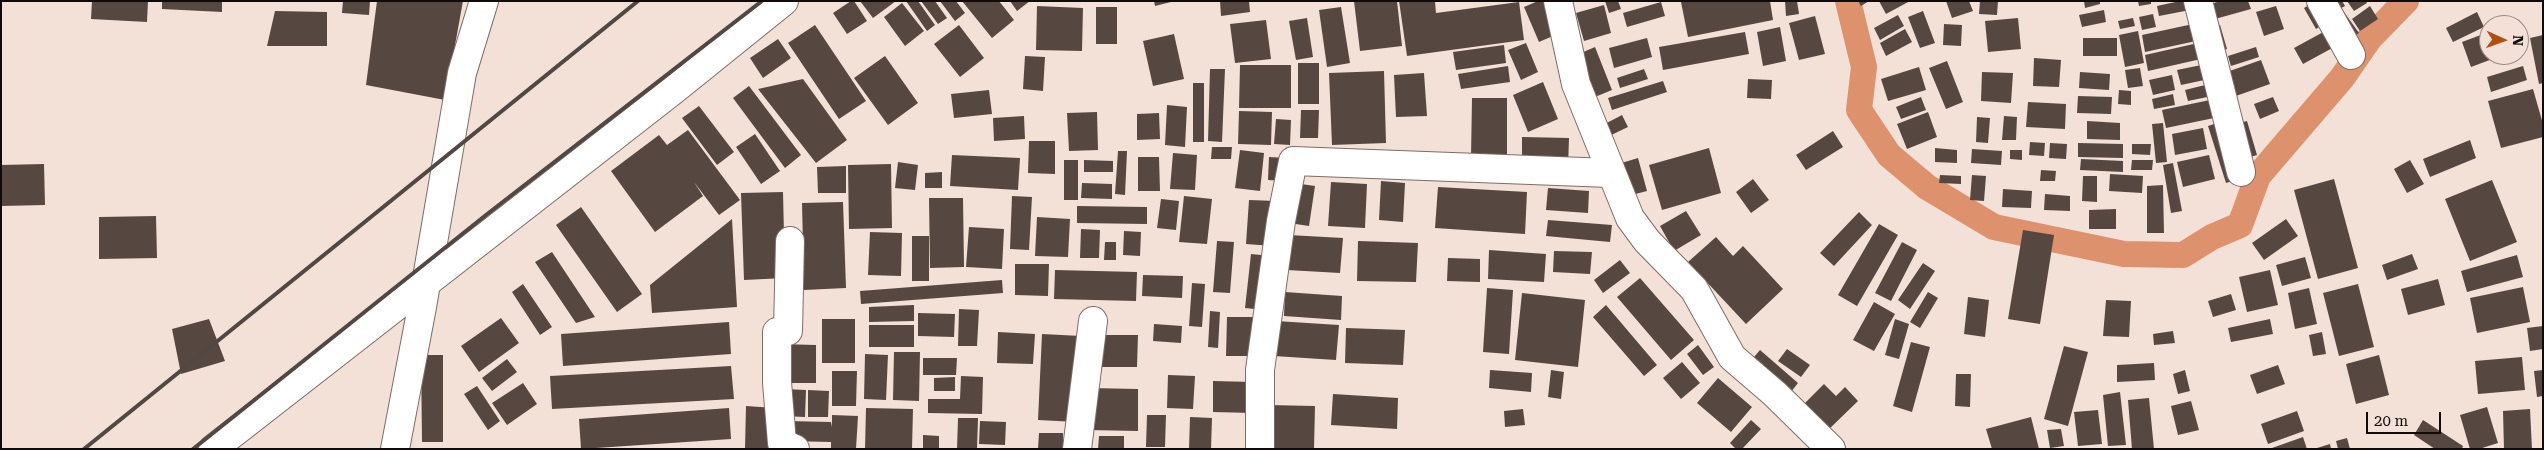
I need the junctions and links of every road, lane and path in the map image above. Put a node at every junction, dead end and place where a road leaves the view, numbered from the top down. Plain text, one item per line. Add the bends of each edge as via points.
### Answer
1 (484, 1) edge
2 (784, 1) edge
3 (1558, 1) edge
4 (2198, 1) edge
5 (2321, 1) edge
6 (2351, 55) dead end
7 (2241, 172) dead end
8 (1610, 173) junction
9 (790, 241) dead end
10 (426, 284) junction
11 (1093, 321) dead end
12 (214, 449) edge
13 (395, 449) edge
14 (795, 449) edge
15 (1077, 449) edge
16 (1260, 449) edge
17 (1831, 449) edge

1 - 10 street via 462,73
2 - 10 street
3 - 8 street via 1576,84
4 - 7 street
5 - 6 street
8 - 16 street via 1293,162 1281,221 1260,370
8 - 17 street via 1630,218 1694,289 1732,357
9 - 14 street via 788,331 777,332 777,382 782,443
10 - 12 street
10 - 13 street
11 - 15 street

